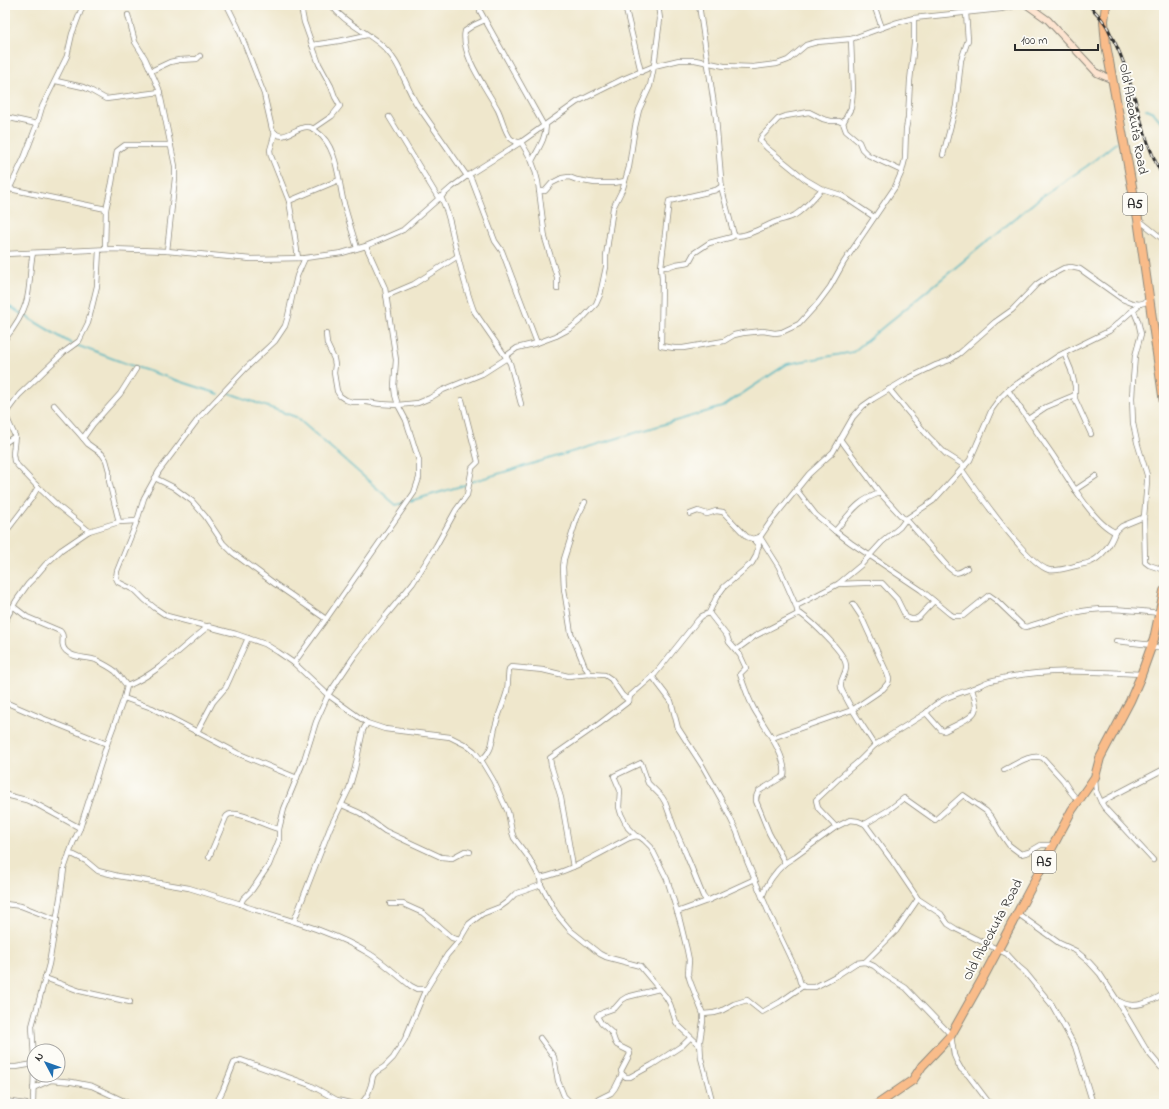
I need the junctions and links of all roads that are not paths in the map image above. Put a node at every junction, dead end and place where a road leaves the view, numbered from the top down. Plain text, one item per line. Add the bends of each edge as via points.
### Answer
1 (84, 5) edge
2 (227, 5) edge
3 (298, 5) edge
4 (331, 5) edge
5 (480, 5) edge
6 (624, 5) edge
7 (658, 5) edge
8 (699, 5) edge
9 (874, 5) edge
10 (1018, 5) edge
11 (1027, 5) edge
12 (1106, 5) edge
13 (966, 13) junction
14 (128, 15) dead end
15 (914, 18) junction
16 (485, 20) junction
17 (882, 28) junction
18 (367, 35) junction
19 (851, 39) junction
20 (312, 45) junction
21 (200, 56) dead end
22 (707, 63) junction
23 (654, 66) junction
24 (151, 71) junction
25 (641, 72) junction
26 (56, 80) junction
27 (1113, 80) junction
28 (160, 92) junction
29 (389, 117) dead end
30 (5, 118) edge
31 (843, 123) junction
32 (37, 124) junction
33 (545, 125) junction
34 (313, 129) junction
35 (275, 133) junction
36 (521, 142) junction
37 (171, 145) junction
38 (943, 154) dead end
39 (532, 161) junction
40 (902, 171) junction
41 (467, 176) junction
42 (339, 180) junction
43 (625, 181) junction
44 (722, 186) junction
45 (7, 188) edge
46 (822, 189) junction
47 (539, 192) junction
48 (5, 198) edge
49 (440, 198) junction
50 (289, 201) junction
51 (106, 209) junction
52 (874, 217) junction
53 (1138, 219) junction
54 (734, 235) junction
55 (1164, 240) edge
56 (366, 246) junction
57 (357, 248) junction
58 (99, 250) junction
59 (105, 250) junction
60 (167, 251) junction
61 (5, 254) edge
62 (33, 254) junction
63 (458, 256) junction
64 (298, 258) junction
65 (305, 258) junction
66 (661, 267) junction
67 (557, 289) dead end
68 (386, 296) junction
69 (1149, 301) junction
70 (1140, 304) junction
71 (1133, 309) junction
72 (326, 334) dead end
73 (5, 339) edge
74 (537, 343) junction
75 (1064, 353) junction
76 (506, 357) junction
77 (136, 369) dead end
78 (889, 390) junction
79 (1008, 390) junction
80 (1075, 395) junction
81 (462, 400) dead end
82 (1164, 403) edge
83 (521, 404) dead end
84 (54, 405) dead end
85 (398, 405) junction
86 (5, 414) edge
87 (1028, 419) junction
88 (1091, 434) dead end
89 (15, 436) junction
90 (83, 438) junction
91 (840, 439) junction
92 (5, 443) edge
93 (963, 468) junction
94 (1096, 476) dead end
95 (155, 478) junction
96 (38, 487) junction
97 (796, 489) junction
98 (1075, 490) junction
99 (880, 493) junction
100 (585, 502) dead end
101 (690, 514) dead end
102 (1144, 517) junction
103 (906, 519) junction
104 (137, 521) junction
105 (119, 522) junction
106 (89, 531) junction
107 (835, 531) junction
108 (1115, 532) junction
109 (5, 533) edge
110 (760, 537) junction
111 (753, 539) junction
112 (759, 546) junction
113 (870, 555) junction
114 (967, 568) dead end
115 (1164, 570) edge
116 (838, 584) junction
117 (1164, 591) edge
118 (934, 601) junction
119 (852, 604) dead end
120 (796, 606) junction
121 (14, 607) junction
122 (709, 613) junction
123 (1160, 613) junction
124 (798, 614) junction
125 (326, 620) junction
126 (5, 621) edge
127 (209, 626) junction
128 (248, 638) junction
129 (1116, 641) dead end
130 (1151, 646) junction
131 (1164, 648) edge
132 (736, 650) junction
133 (294, 663) junction
134 (590, 674) junction
135 (1142, 674) junction
136 (652, 676) junction
137 (127, 686) junction
138 (972, 689) junction
139 (328, 695) junction
140 (124, 698) junction
141 (629, 701) junction
142 (5, 702) edge
143 (852, 710) junction
144 (926, 713) junction
145 (366, 723) junction
146 (197, 732) junction
147 (772, 738) junction
148 (107, 744) junction
149 (875, 745) junction
150 (481, 760) junction
151 (1164, 769) edge
152 (1004, 770) dead end
153 (1094, 777) junction
154 (296, 778) junction
155 (5, 794) edge
156 (1078, 801) junction
157 (1101, 802) junction
158 (342, 806) junction
159 (865, 824) junction
160 (836, 827) junction
161 (80, 828) junction
162 (280, 830) junction
163 (636, 836) junction
164 (1053, 845) junction
165 (470, 852) dead end
166 (69, 854) junction
167 (209, 857) dead end
168 (1153, 860) dead end
169 (785, 864) junction
170 (573, 867) junction
171 (540, 878) junction
172 (755, 879) junction
173 (541, 885) junction
174 (762, 897) junction
175 (918, 899) junction
176 (707, 901) junction
177 (5, 904) edge
178 (241, 904) junction
179 (390, 904) dead end
180 (677, 912) junction
181 (1017, 913) junction
182 (57, 920) junction
183 (294, 921) junction
184 (460, 940) junction
185 (998, 949) junction
186 (865, 962) junction
187 (46, 978) junction
188 (803, 986) junction
189 (427, 989) junction
190 (659, 989) junction
191 (1164, 994) edge
192 (1117, 1000) junction
193 (130, 1002) dead end
194 (703, 1014) junction
195 (950, 1035) junction
196 (540, 1038) dead end
197 (690, 1038) junction
198 (33, 1043) edge
199 (700, 1046) junction
200 (26, 1066) edge
201 (5, 1067) edge
202 (1164, 1072) edge
203 (622, 1074) junction
204 (33, 1083) edge
205 (33, 1088) junction
206 (5, 1101) edge
207 (26, 1104) edge
208 (33, 1104) edge
209 (134, 1104) edge
210 (216, 1104) edge
211 (354, 1104) edge
212 (361, 1104) edge
213 (572, 1104) edge
214 (592, 1104) edge
215 (713, 1104) edge
216 (878, 1104) edge
217 (990, 1104) edge
218 (1093, 1104) edge

1 - 26 street
2 - 35 street via 264,94
3 - 20 street
4 - 18 street via 346,21
5 - 16 street
6 - 25 street
7 - 23 street via 660,18
8 - 22 street
9 - 17 street
10 - 13 street
11 - 27 main road via 1048,20 1097,73
12 - 27 highway, Old Abeokuta Road / A5 via 1106,45
13 - 15 street
13 - 38 street via 968,40 961,60 956,106
14 - 24 street via 135,42
15 - 17 street
15 - 40 street
16 - 33 street
16 - 36 street via 465,31 466,49 510,138
17 - 19 street
18 - 20 street
18 - 41 street via 380,44 394,60 416,103
19 - 22 street via 806,45 788,60 777,64 753,67
19 - 31 street via 853,91 851,108
20 - 34 street via 340,104 332,116
21 - 24 street via 197,59 170,62
22 - 23 street via 679,60
22 - 44 street via 716,118
23 - 25 street
23 - 43 street via 650,86 639,110
24 - 28 street
25 - 33 street via 578,102
26 - 28 street via 83,87 106,99
26 - 32 street via 42,107
27 - 53 highway, Old Abeokuta Road / A5
28 - 37 street
29 - 49 street
30 - 32 street
31 - 40 street via 868,155
31 - 46 street via 823,119 809,112 786,116 778,119 760,140
32 - 45 street via 24,158
33 - 36 street
33 - 39 street via 546,131 540,148
34 - 35 street via 302,127 286,135
34 - 42 street via 325,139 332,152
35 - 50 street via 270,150 271,156
36 - 39 street
36 - 41 street
37 - 51 street via 125,145 117,151
37 - 60 street via 175,178
39 - 47 street
40 - 52 street via 895,187
41 - 49 street
41 - 74 street via 471,178 495,241 502,251
42 - 50 street
42 - 57 street
43 - 47 street via 614,184 596,183 569,177 552,183
43 - 74 street via 613,208 606,267 596,304 571,328
44 - 54 street
44 - 66 street via 716,190 669,201
45 - 48 street
45 - 51 street
46 - 52 street via 841,196
46 - 54 street via 791,218 776,221 743,235
47 - 67 street via 545,238 557,277
49 - 56 street via 403,230
49 - 63 street via 447,209
50 - 64 street
51 - 59 street
52 - 66 street via 818,303 799,324 782,332 743,333 724,341 683,348 661,346
53 - 55 street
53 - 69 highway, Old Abeokuta Road / A5
54 - 66 street via 709,243 694,253 689,262
56 - 57 street
56 - 68 street
57 - 65 street via 342,253
58 - 59 street
58 - 62 street
58 - 86 street via 97,286 88,323 79,341 19,395
59 - 60 street
60 - 64 street via 251,260
61 - 62 street
62 - 73 street via 25,305
63 - 68 street via 414,284
63 - 76 street via 474,311
64 - 65 street
65 - 95 street via 285,326 275,341 199,418
68 - 85 street via 396,360 394,386
69 - 70 street
69 - 82 highway, Old Abeokuta Road / A5
70 - 71 street
70 - 78 street via 1132,304 1122,299 1080,269 1064,268 1037,284 1012,310 950,360 925,370
71 - 75 street via 1109,331
71 - 102 street via 1141,334 1135,356 1132,398 1133,423 1147,475
72 - 85 street via 327,344 334,359 334,373 340,396 352,402
74 - 76 street via 517,348
75 - 79 street
75 - 80 street via 1071,370
76 - 83 street
76 - 85 street via 482,374 430,398 418,403
77 - 90 street via 120,394
78 - 91 street via 863,406
78 - 93 street via 928,436
79 - 87 street
79 - 93 street via 992,409 970,460
80 - 87 street via 1046,407
80 - 88 street
81 - 139 street via 478,462 472,468 467,495 413,583 355,655
84 - 90 street
85 - 125 street via 406,420 419,461 419,478 414,493
86 - 89 street
87 - 98 street
89 - 92 street
89 - 96 street via 14,461
90 - 105 street via 106,460
91 - 97 street via 833,452
91 - 99 street
93 - 103 street via 933,500
93 - 108 street via 990,509 1020,546 1041,566 1049,570 1089,563 1111,543
94 - 98 street
95 - 104 street via 144,498
95 - 125 street via 192,501 233,553
96 - 106 street
96 - 109 street
97 - 107 street via 816,515
97 - 110 street
98 - 108 street via 1104,525
99 - 103 street
99 - 107 street via 860,502
100 - 134 street via 577,518 563,567 571,633 584,667
101 - 111 street via 698,511 707,514 723,512 747,537
102 - 108 street via 1122,526
102 - 115 street via 1145,562
103 - 113 street
103 - 114 street via 951,570 959,573
104 - 105 street
104 - 127 street via 117,571 118,582 136,591 167,616
105 - 106 street
106 - 121 street via 52,557 28,584
107 - 113 street
110 - 111 street
110 - 112 street
110 - 120 street via 779,567
111 - 112 street
112 - 122 street via 752,562 724,587
113 - 116 street
113 - 118 street
116 - 118 street via 882,584 897,599 906,617 911,619 919,617
116 - 120 street
117 - 123 highway, Old Abeokuta Road / A5
118 - 123 street via 953,616 962,616 991,595 1026,627 1087,610 1109,608
119 - 143 street via 861,616 889,679 884,689
120 - 124 street
121 - 126 street
121 - 137 street via 27,617 60,631 63,637 62,646 66,652 95,660 114,670
122 - 132 street
122 - 136 street via 698,620
123 - 130 highway, Old Abeokuta Road / A5
124 - 132 street via 755,636
124 - 143 street via 804,616 841,654 847,665 840,682
125 - 133 street
127 - 128 street
127 - 137 street via 170,660
128 - 133 street via 265,644
128 - 146 street via 226,687
129 - 130 street
130 - 131 street
130 - 135 highway, Old Abeokuta Road / A5
132 - 147 street via 746,668 740,674 748,697
133 - 139 street
134 - 141 street via 608,676
134 - 150 street via 568,676 543,670 514,667 508,669 507,691 495,725 494,738 487,756
135 - 138 street via 1098,671 1046,673 989,681
135 - 153 highway, Old Abeokuta Road / A5 via 1100,758
136 - 141 street via 630,696
136 - 172 street via 671,701 678,728 721,799
137 - 140 street
138 - 144 street via 943,699 931,706
138 - 144 street via 975,711 944,731
139 - 145 street
139 - 154 street
140 - 146 street via 152,708
140 - 148 street
141 - 170 street via 550,758 561,798
142 - 148 street
143 - 147 street
143 - 149 street
144 - 149 street
145 - 150 street via 385,729 450,737 466,745
145 - 158 street via 349,789
146 - 154 street via 237,753
147 - 169 street via 779,751 784,776 759,791 756,794 756,801
148 - 161 street
149 - 160 street via 816,800 818,808
150 - 171 street via 503,799 514,838
151 - 157 street
152 - 156 street via 1029,758 1043,758
153 - 156 highway, Old Abeokuta Road / A5
153 - 157 street
154 - 162 street via 284,809
155 - 161 street via 38,805
156 - 164 highway, Old Abeokuta Road / A5
157 - 168 street
158 - 165 street via 360,814 385,831 441,857 452,858 465,851
158 - 183 street via 330,828
159 - 160 street via 850,820
159 - 164 street via 904,798 935,820 963,795 986,811 1009,845 1021,854 1041,845
159 - 175 street
160 - 169 street
161 - 166 street
162 - 167 street via 253,819 229,814
162 - 178 street via 279,840 269,865
163 - 170 street
163 - 176 street via 628,828 621,814 620,790 614,776 641,763 648,783 665,802
163 - 180 street via 651,847 667,879
164 - 181 highway, Old Abeokuta Road / A5
166 - 178 street via 86,861 98,871 189,888
166 - 182 street via 64,869
169 - 174 street via 775,873
170 - 171 street
171 - 173 street
172 - 174 street
172 - 176 street
173 - 184 street via 515,894 500,907 476,917
173 - 190 street via 555,911 570,930 600,954 640,966
174 - 188 street
175 - 185 street via 941,914 948,924 956,929
175 - 186 street via 896,931
176 - 180 street
177 - 182 street via 21,906
178 - 183 street
179 - 184 street via 403,904 423,913 452,938
180 - 194 street via 689,960 688,974
181 - 185 highway, Old Abeokuta Road / A5
181 - 192 street via 1089,962
182 - 187 street
183 - 189 street via 354,945 411,986
184 - 189 street via 447,955
185 - 195 highway, Old Abeokuta Road / A5
185 - 218 street via 1007,954 1025,972 1052,1006 1075,1046
186 - 188 street via 856,963 815,987
186 - 195 street via 906,988
187 - 193 street via 80,991
187 - 198 street via 32,1026
188 - 194 street via 762,1012 747,1000 721,1011
189 - 212 street via 405,1039 392,1058 373,1076 368,1096
190 - 197 street via 670,1004 676,1022
190 - 203 street via 627,997 615,1008 597,1016 600,1023 612,1034 617,1045 629,1050 630,1054 621,1071
191 - 192 street via 1143,1004 1124,1004
192 - 202 street via 1147,1051
194 - 199 street
195 - 216 highway, Old Abeokuta Road / A5 via 913,1080
195 - 217 street via 954,1055 961,1069
196 - 213 street via 554,1057 558,1081 564,1096
197 - 199 street
197 - 203 street via 652,1066 630,1077
199 - 215 street
200 - 201 street
203 - 214 street via 611,1093
204 - 205 street
205 - 208 street
205 - 209 street via 51,1080 72,1082 92,1086
206 - 207 street
210 - 211 street via 234,1063 241,1060 310,1085 337,1100

